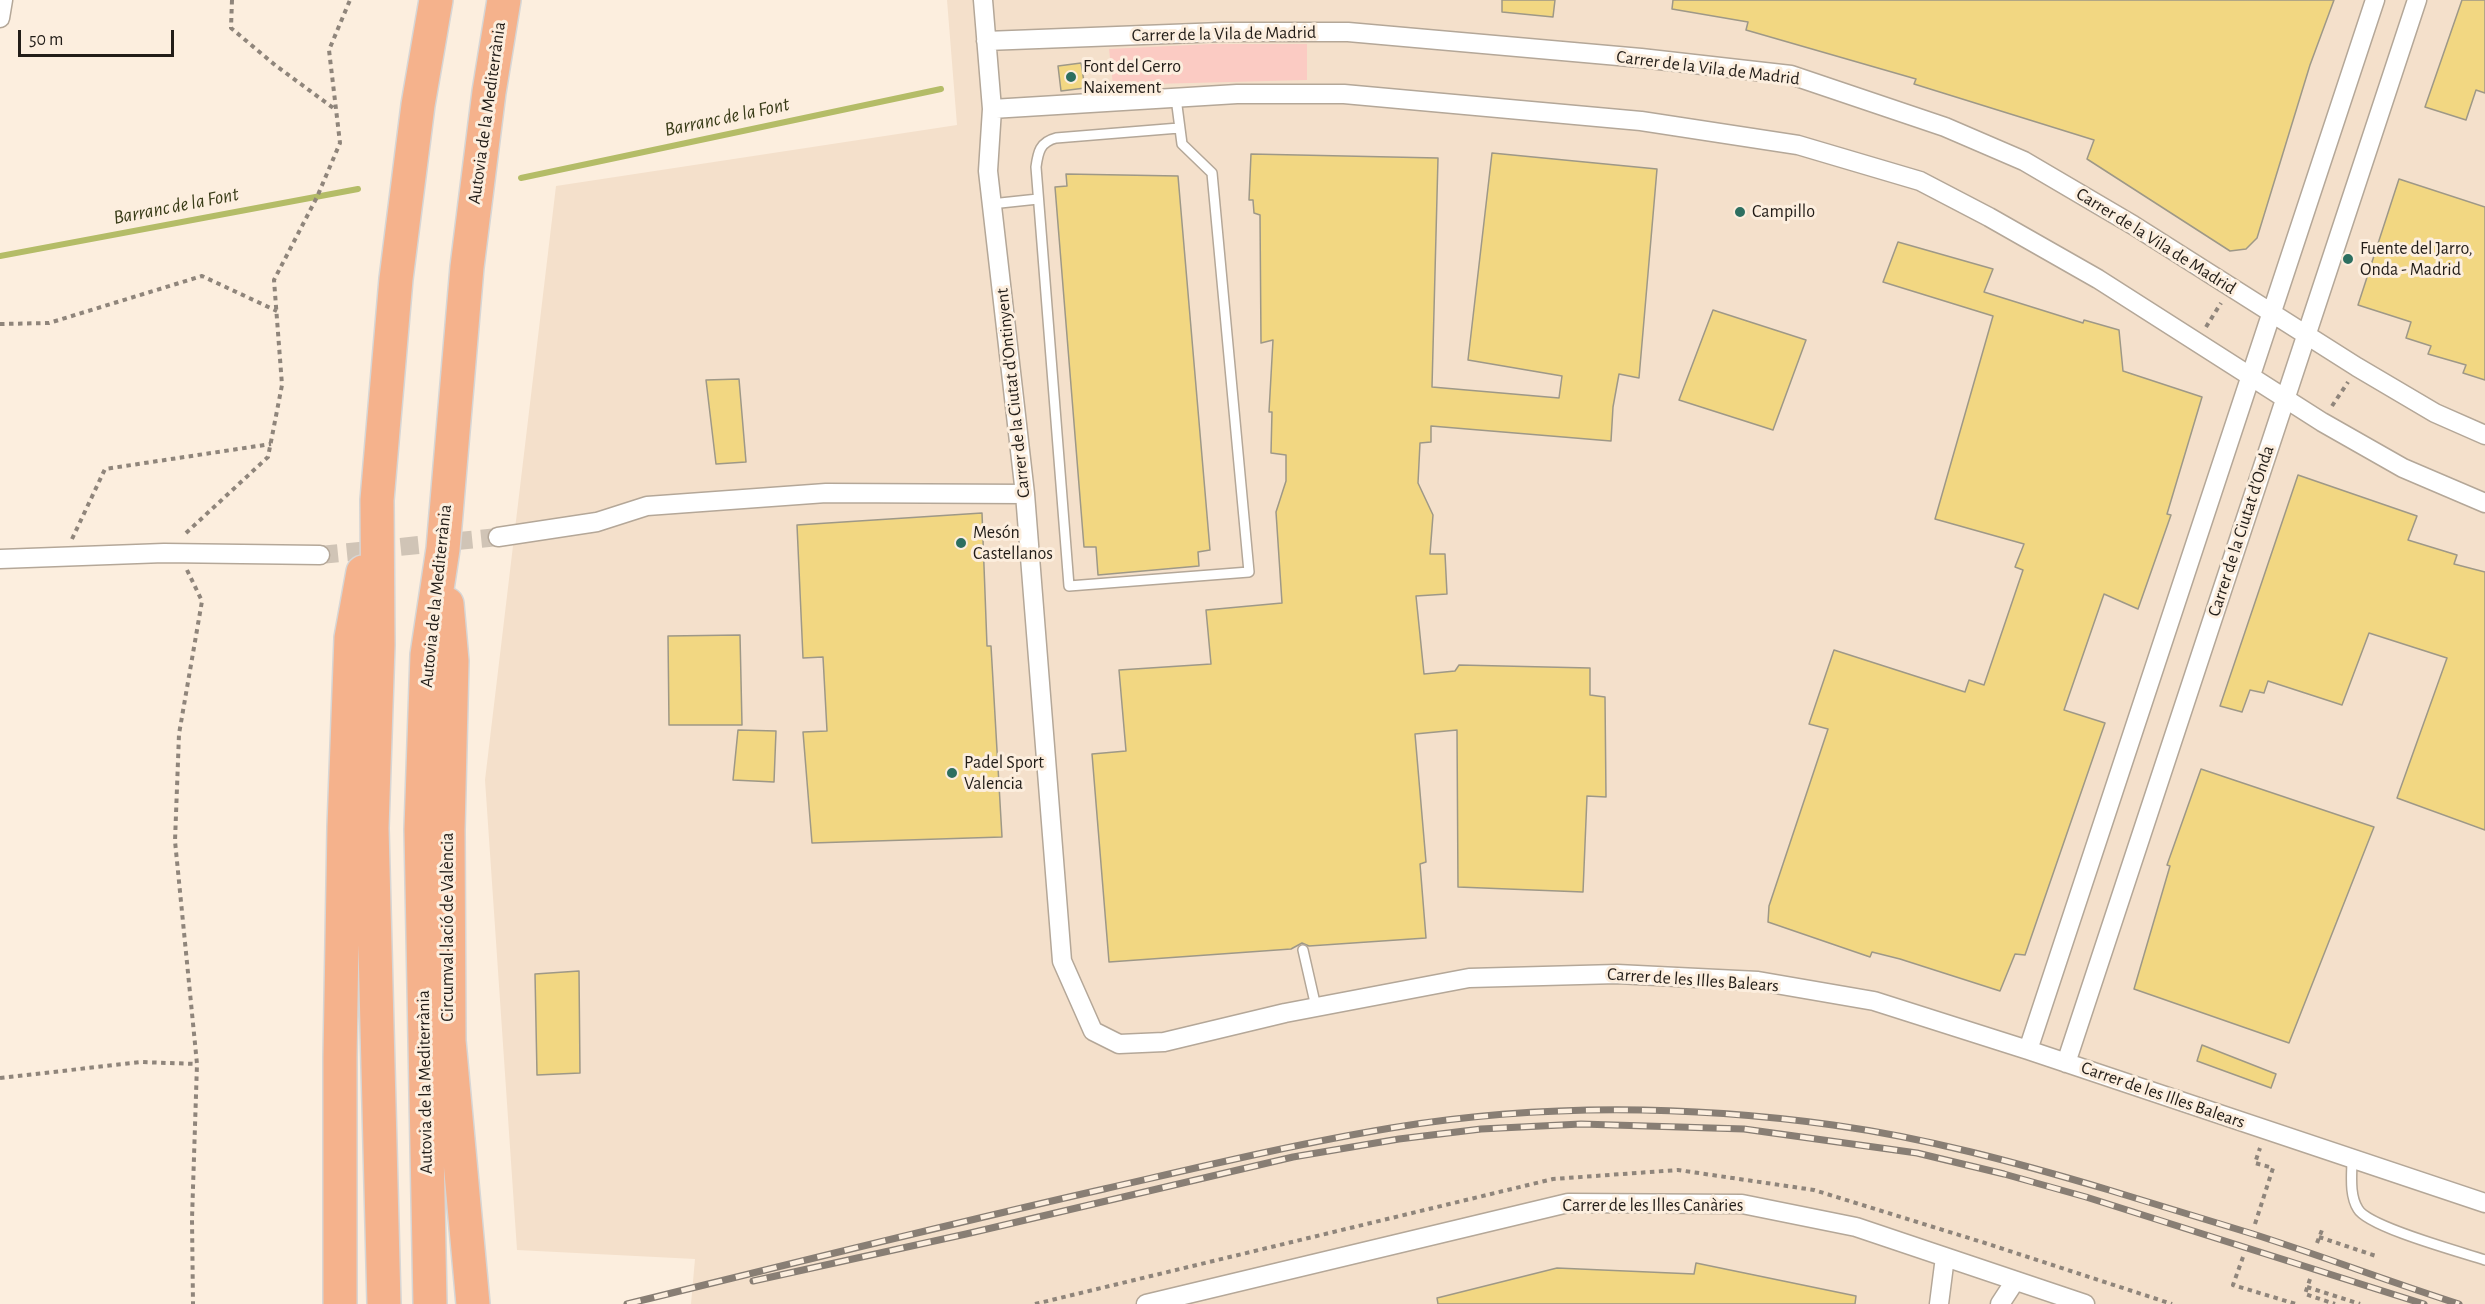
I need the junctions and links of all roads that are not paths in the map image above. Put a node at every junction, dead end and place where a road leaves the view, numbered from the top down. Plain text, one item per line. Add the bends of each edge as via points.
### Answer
1 (3, 0) edge
2 (436, 0) edge
3 (504, 0) edge
4 (983, 0) edge
5 (2375, 0) edge
6 (2417, 0) edge
7 (0, 18) edge
8 (986, 41) junction
9 (1176, 98) junction
10 (992, 109) junction
11 (1179, 128) junction
12 (1038, 199) junction
13 (991, 204) junction
14 (2271, 313) junction
15 (2307, 335) junction
16 (2250, 376) junction
17 (2285, 398) junction
18 (2485, 435) edge
19 (1025, 494) junction
20 (377, 500) junction
21 (2485, 503) edge
22 (498, 537) tunnel mouth
23 (443, 549) junction
24 (320, 555) tunnel mouth
25 (0, 559) edge
26 (1303, 950) dead end
27 (1316, 1007) junction
28 (1093, 1031) joint
29 (2028, 1050) junction
30 (2066, 1063) junction
31 (2352, 1159) junction
32 (2485, 1203) edge
33 (1945, 1257) junction
34 (2485, 1260) edge
35 (2015, 1281) junction
36 (340, 1298) edge
37 (384, 1304) edge
38 (430, 1304) edge
39 (473, 1304) edge
40 (1146, 1304) edge
41 (1940, 1304) edge
42 (2000, 1304) edge
43 (2085, 1304) edge

1 - 7 street
2 - 20 highway via 396,279
3 - 23 highway, Autovia de la Mediterrània via 467,267
4 - 8 street, Carrer de la Ciutat d'Ontinyent
5 - 14 street
6 - 15 street, Carrer de la Ciutat d’Onda
8 - 10 street, Carrer de la Ciutat d'Ontinyent
8 - 14 street, Carrer de la Vila de Madrid via 1221,32 1348,32 1791,75 1945,128 2024,161
9 - 10 street
9 - 11 lane
9 - 16 street via 1237,93 1344,94 1641,121 1798,145 1930,186 2098,279
10 - 13 street, Carrer de la Ciutat d'Ontinyent via 988,171
11 - 12 lane via 1046,141 1038,150
11 - 12 lane via 1182,144 1212,172 1249,572 1069,586
12 - 13 lane
13 - 19 street, Carrer de la Ciutat d'Ontinyent
14 - 15 street, Carrer de la Vila de Madrid
14 - 16 street
15 - 17 street, Carrer de la Ciutat d’Onda
15 - 18 street, Carrer de la Vila de Madrid via 2435,413
16 - 17 street
16 - 29 street
17 - 21 street via 2403,468
17 - 30 street, Carrer de la Ciutat d’Onda
19 - 22 street via 826,493 647,506 597,522
19 - 28 street, Carrer de la Ciutat d'Ontinyent via 1062,962
20 - 36 highway via 351,638 343,861
20 - 37 highway via 378,645 372,828
23 - 38 highway, Autovia de la Mediterrània via 427,655 421,829
23 - 39 highway, Circumval·lació de València via 452,661 449,1041
24 - 25 street via 172,553
26 - 27 lane
27 - 28 street, Carrer de les Illes Balears via 1164,1042 1119,1044
27 - 29 street, Carrer de les Illes Balears via 1469,978 1617,974 1758,981 1874,1001
29 - 30 street, Carrer de les Illes Balears
30 - 31 street, Carrer de les Illes Balears
31 - 32 street, Carrer de les Illes Balears
31 - 34 lane via 2353,1196 2358,1210 2374,1222
33 - 35 street, Carrer de les Illes Canàries
33 - 40 street, Carrer de les Illes Canàries via 1856,1227 1742,1204 1568,1203
33 - 41 street
35 - 42 street
35 - 43 street, Carrer de les Illes Canàries

